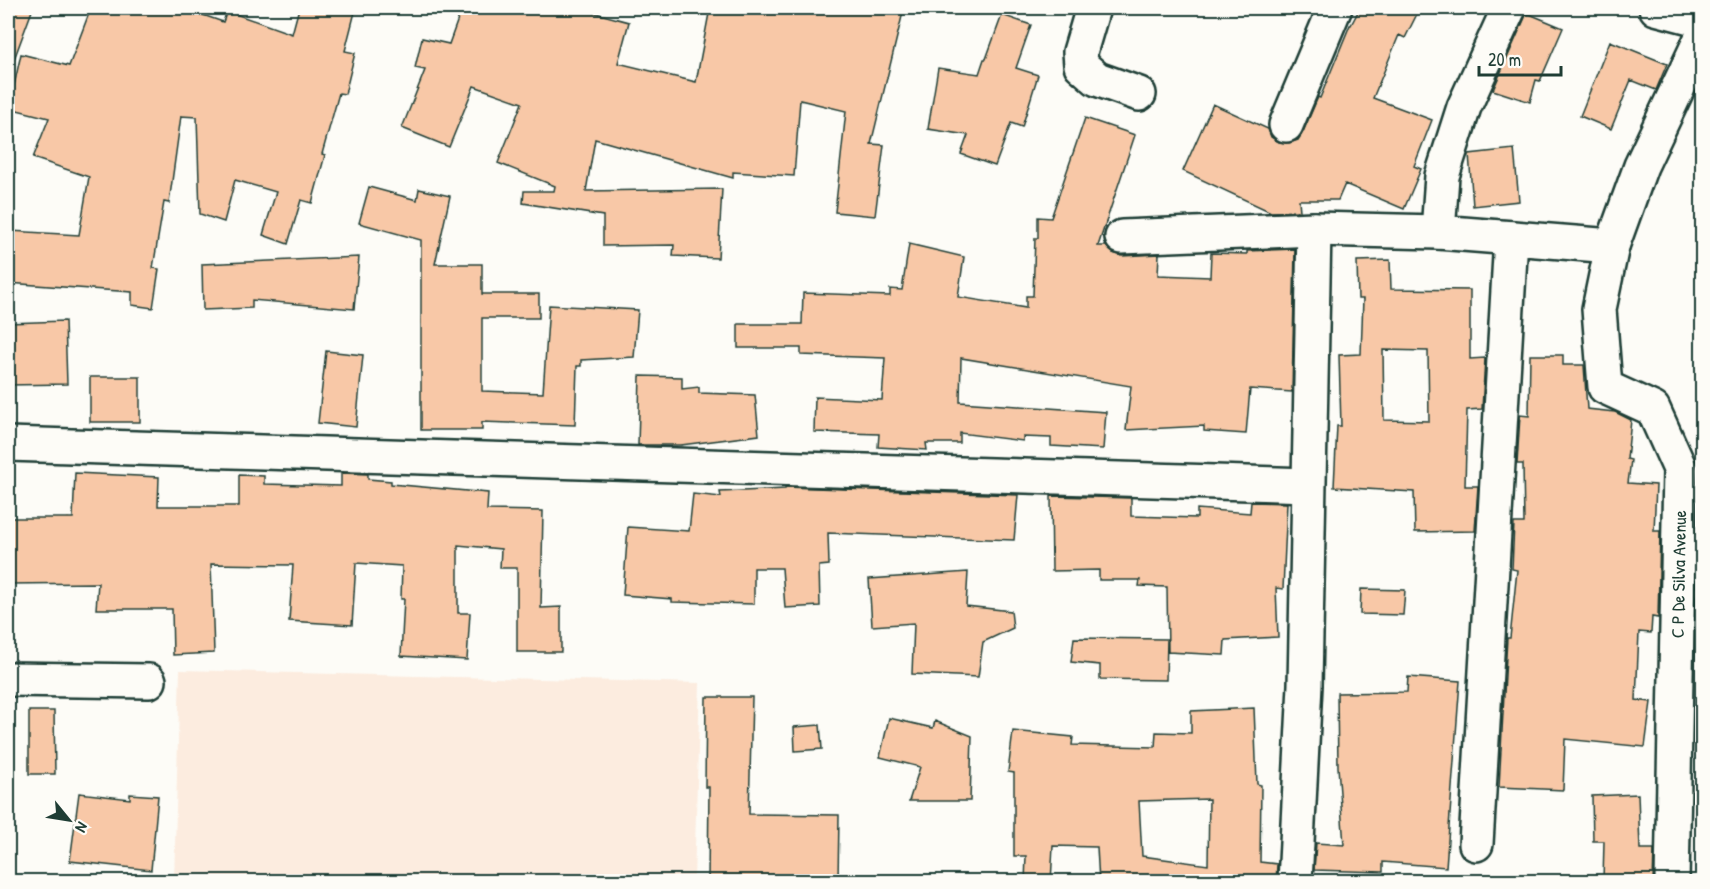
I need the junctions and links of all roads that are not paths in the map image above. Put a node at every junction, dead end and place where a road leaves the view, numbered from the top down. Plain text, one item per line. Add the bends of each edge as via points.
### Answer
1 (1093, 8) edge
2 (1335, 8) edge
3 (1509, 8) edge
4 (1656, 8) edge
5 (1702, 21) edge
6 (1702, 37) edge
7 (1139, 94) dead end
8 (1286, 125) dead end
9 (1314, 229) junction
10 (1438, 232) junction
11 (1122, 237) dead end
12 (1511, 238) junction
13 (1612, 246) junction
14 (8, 444) edge
15 (1308, 485) junction
16 (8, 679) edge
17 (150, 681) dead end
18 (1476, 844) dead end
19 (1295, 882) edge
20 (1672, 882) edge

1 - 7 street via 1080,52 1081,65 1097,79
2 - 8 street
3 - 10 street via 1464,107 1442,176
4 - 5 street
6 - 13 street, C P De Silva Avenue via 1641,166
9 - 10 street
9 - 11 street
9 - 15 street
10 - 12 street
12 - 13 street
12 - 18 street
13 - 20 street, C P De Silva Avenue via 1599,309 1605,387 1653,409 1680,470
14 - 15 street
15 - 19 street via 1305,685
16 - 17 street

